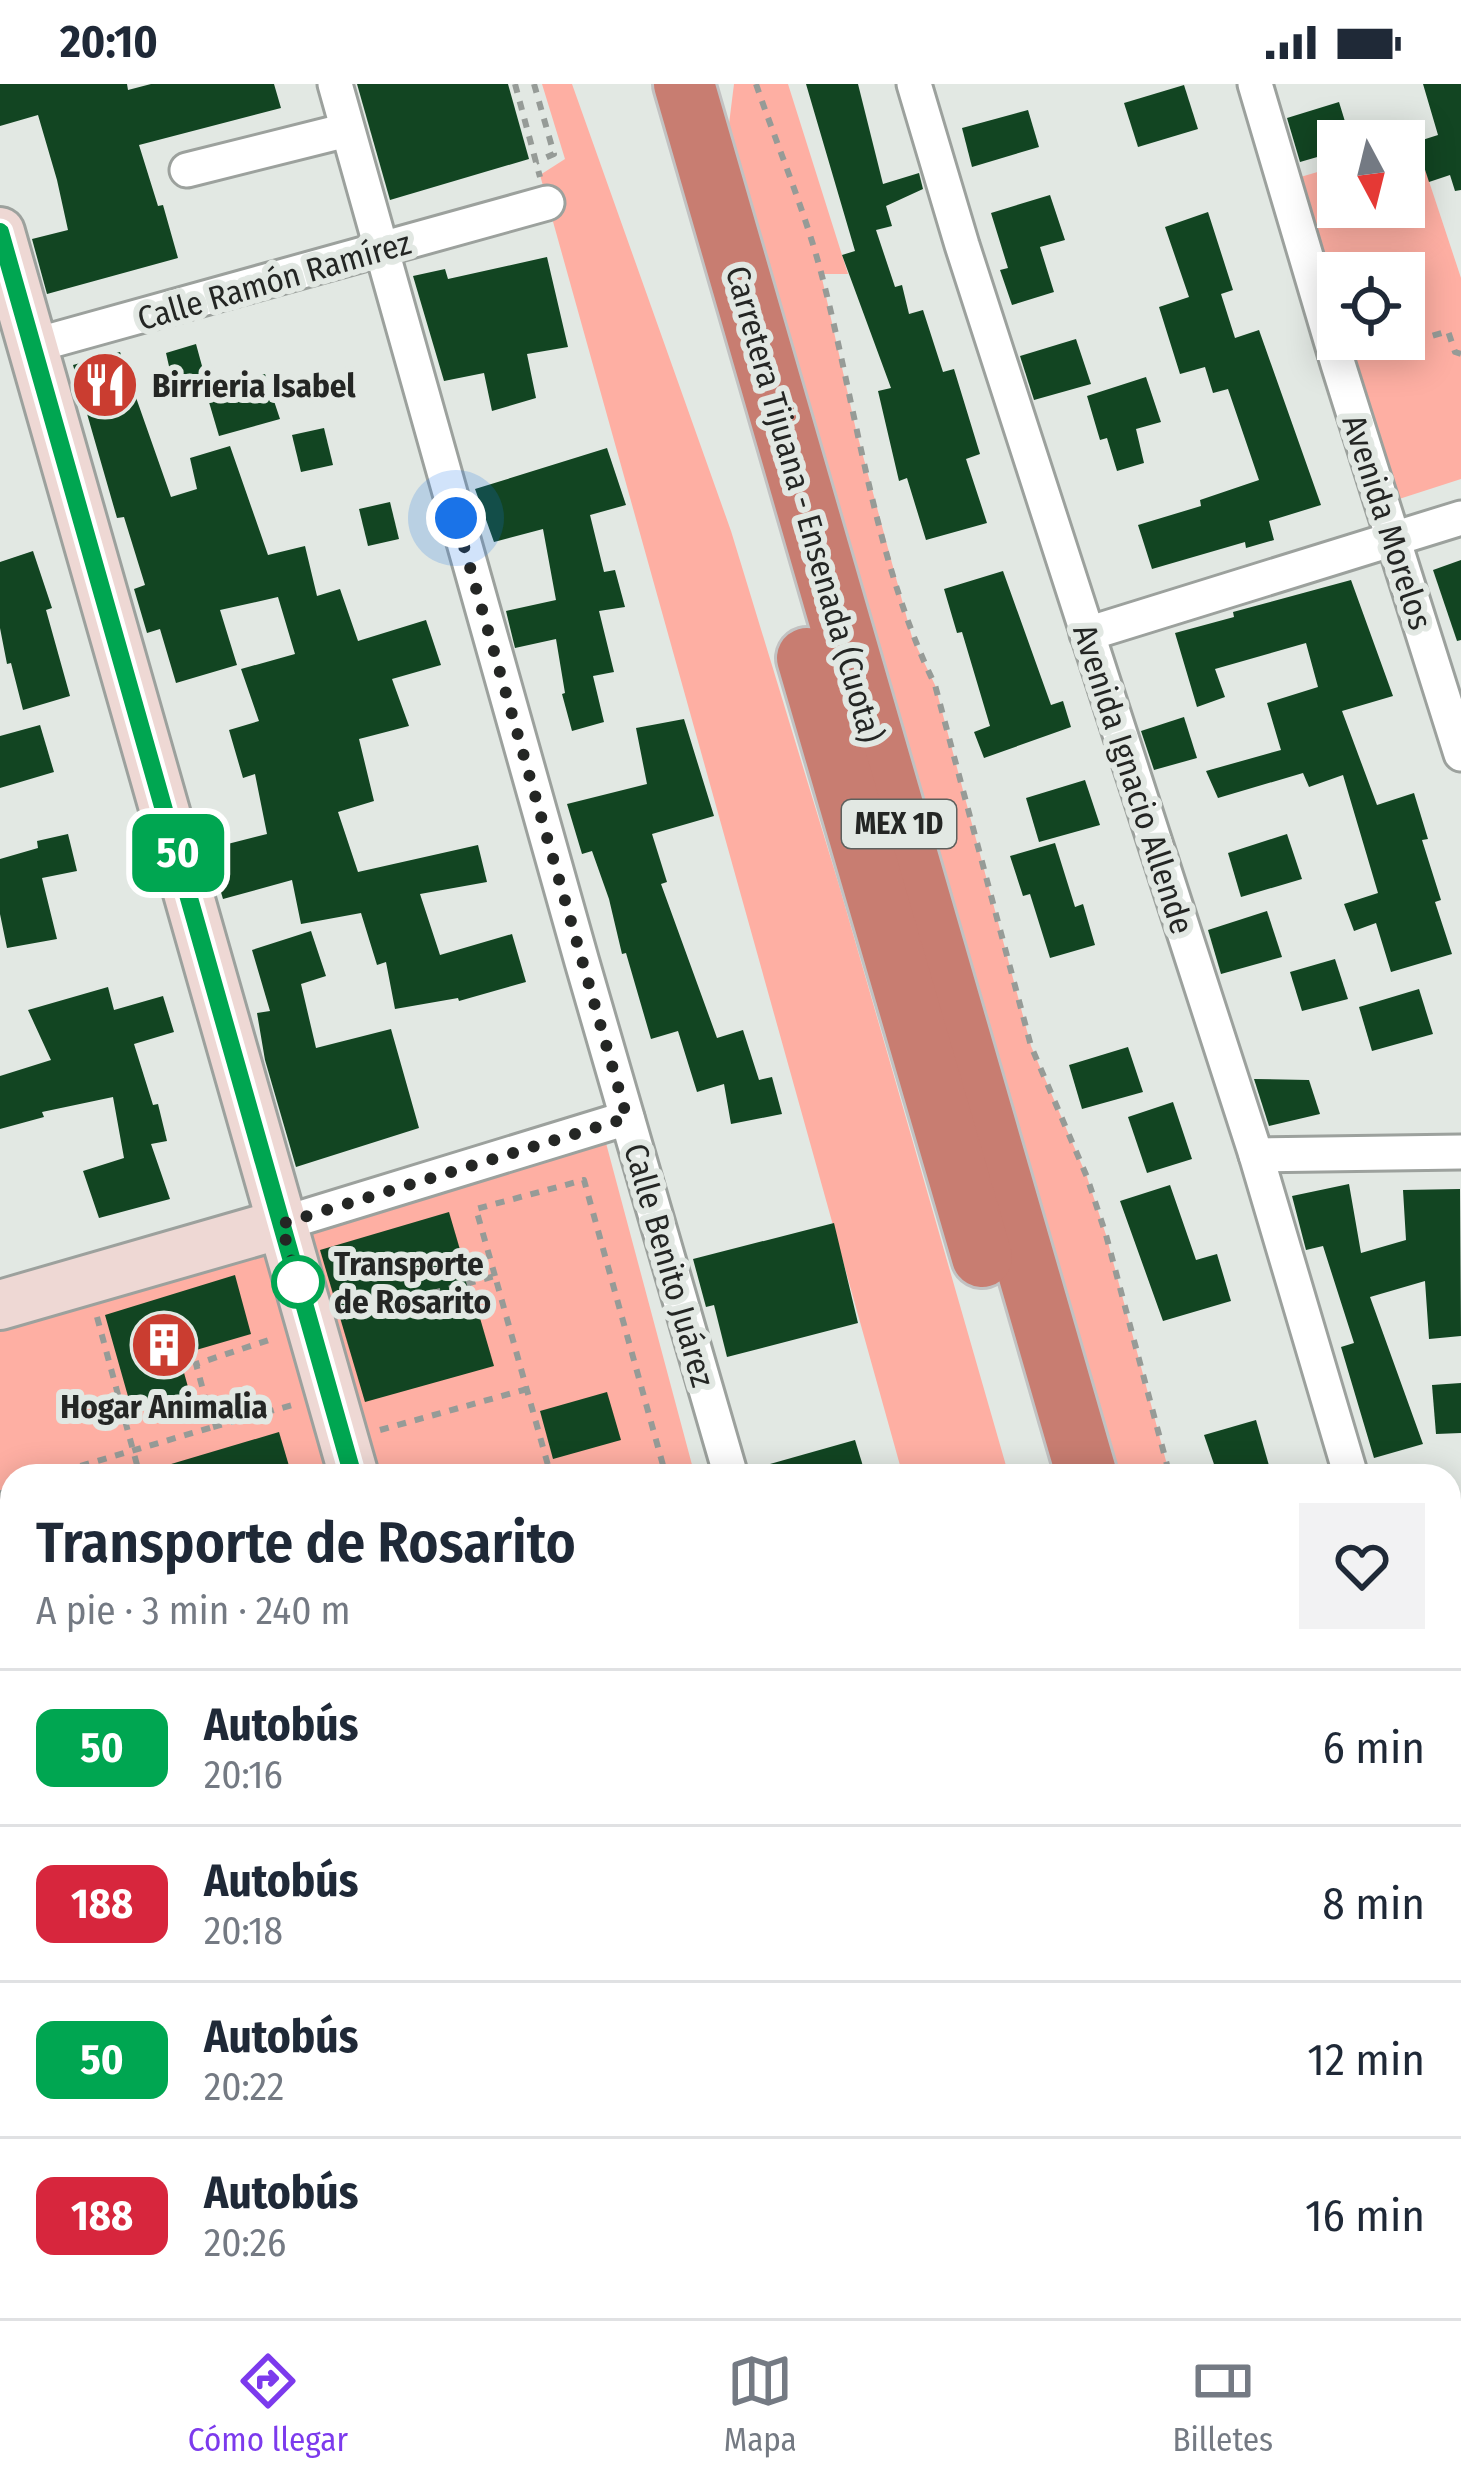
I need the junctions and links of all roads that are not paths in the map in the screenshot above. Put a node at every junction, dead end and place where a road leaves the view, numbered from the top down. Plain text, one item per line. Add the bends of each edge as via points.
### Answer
1 (334, 84) edge
2 (645, 84) edge
3 (684, 84) edge
4 (914, 84) edge
5 (1255, 84) edge
6 (347, 130) junction
7 (188, 170) dead end
8 (548, 203) road end
9 (0, 232) edge
10 (379, 250) junction
11 (16, 351) edge
12 (1461, 518) edge
13 (1394, 538) junction
14 (1087, 634) junction
15 (1461, 754) edge
16 (627, 1118) junction
17 (1461, 1152) edge
18 (1256, 1155) junction
19 (281, 1224) junction
20 (0, 1305) edge
21 (342, 1437) edge
22 (728, 1464) edge
23 (1042, 1464) edge
24 (1084, 1464) edge
25 (1347, 1464) edge

1 - 6 street, Calle Benito Juárez
2 - 23 highway, Carretera Tijuana - Ensenada (Cuota) / MEX 1D
3 - 24 highway, Carretera Tijuana - Ensenada (Cuota) / MEX 1D
4 - 14 street, Avenida Ignacio Allende
5 - 13 street, Avenida Morelos
6 - 7 street
6 - 10 street, Calle Benito Juárez
8 - 10 street, Calle Ramón Ramírez
9 - 11 street
10 - 11 street, Calle Ramón Ramírez
10 - 16 street, Calle Benito Juárez
11 - 19 street
12 - 13 street
13 - 14 street
13 - 15 street, Avenida Morelos
14 - 18 street, Avenida Ignacio Allende
16 - 19 street
16 - 22 street, Calle Benito Juárez
17 - 18 street
18 - 25 street, Avenida Ignacio Allende
19 - 20 street
19 - 21 street

